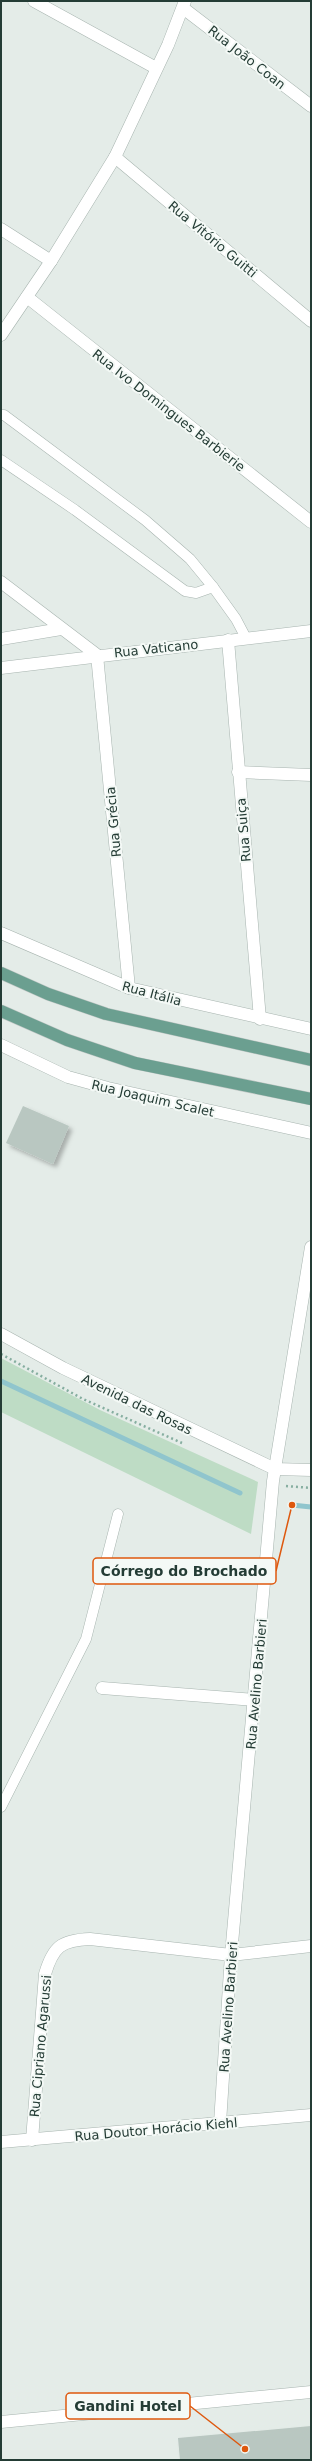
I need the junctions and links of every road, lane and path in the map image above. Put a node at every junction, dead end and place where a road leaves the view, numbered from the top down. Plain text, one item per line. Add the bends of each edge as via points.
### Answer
1 (34, 1) edge
2 (184, 4) edge
3 (156, 68) junction
4 (311, 106) edge
5 (116, 157) junction
6 (1, 229) edge
7 (50, 262) junction
8 (27, 297) junction
9 (311, 321) edge
10 (1, 335) edge
11 (1, 415) edge
12 (1, 460) edge
13 (311, 522) edge
14 (1, 582) edge
15 (213, 587) junction
16 (61, 629) junction
17 (311, 630) edge
18 (246, 638) junction
19 (1, 639) edge
20 (228, 640) junction
21 (97, 655) junction
22 (1, 668) edge
23 (238, 772) junction
24 (311, 775) edge
25 (1, 933) edge
26 (1, 973) edge
27 (129, 988) junction
28 (1, 1011) edge
29 (260, 1019) junction
30 (311, 1029) edge
31 (1, 1046) edge
32 (311, 1060) edge
33 (311, 1099) edge
34 (311, 1133) edge
35 (311, 1247) edge
36 (1, 1334) edge
37 (275, 1469) junction
38 (311, 1470) edge
39 (118, 1514) dead end
40 (102, 1688) dead end
41 (255, 1700) junction
42 (1, 1807) edge
43 (311, 1946) edge
44 (231, 1955) junction
45 (311, 2115) edge
46 (220, 2123) junction
47 (32, 2140) junction
48 (1, 2142) edge
49 (311, 2392) edge
50 (1, 2422) edge

1 - 3 street
2 - 3 street
2 - 4 street, Rua João Coan
3 - 5 street
5 - 7 street
5 - 9 street, Rua Vitório Guitti
6 - 7 street
7 - 8 street
8 - 10 street
8 - 13 street, Rua Ivo Domingues Barbierie
11 - 15 lane via 145,520 190,559
12 - 15 lane via 75,510 185,591 196,593
14 - 16 street
15 - 18 lane
16 - 19 street
16 - 21 street
17 - 18 street, Rua Vaticano
18 - 20 street, Rua Vaticano
20 - 21 street, Rua Vaticano
20 - 23 street, Rua Suiça
21 - 22 street, Rua Vaticano
21 - 27 street, Rua Grécia
23 - 24 street
23 - 29 street, Rua Suiça
25 - 27 street, Rua Itália
26 - 32 main road via 48,994 106,1014
27 - 29 street, Rua Itália
28 - 33 main road via 67,1040 135,1063
29 - 30 street, Rua Itália
31 - 34 street, Rua Joaquim Scalet via 74,1079
35 - 37 street, Rua Avelino Barbieri
36 - 37 street, Avenida das Rosas via 63,1368
37 - 38 street
37 - 41 street, Rua Avelino Barbieri
39 - 42 lane via 83,1645
40 - 41 street
41 - 44 street, Rua Avelino Barbieri
43 - 44 street, Rua Cipriano Agarussi
44 - 46 street, Rua Avelino Barbieri
44 - 47 street, Rua Cipriano Agarussi via 90,1939 61,1944 50,1956 45,1974
45 - 46 street, Rua Doutor Horácio Kiehl
46 - 47 street, Rua Doutor Horácio Kiehl
47 - 48 street, Rua Doutor Horácio Kiehl
49 - 50 street

